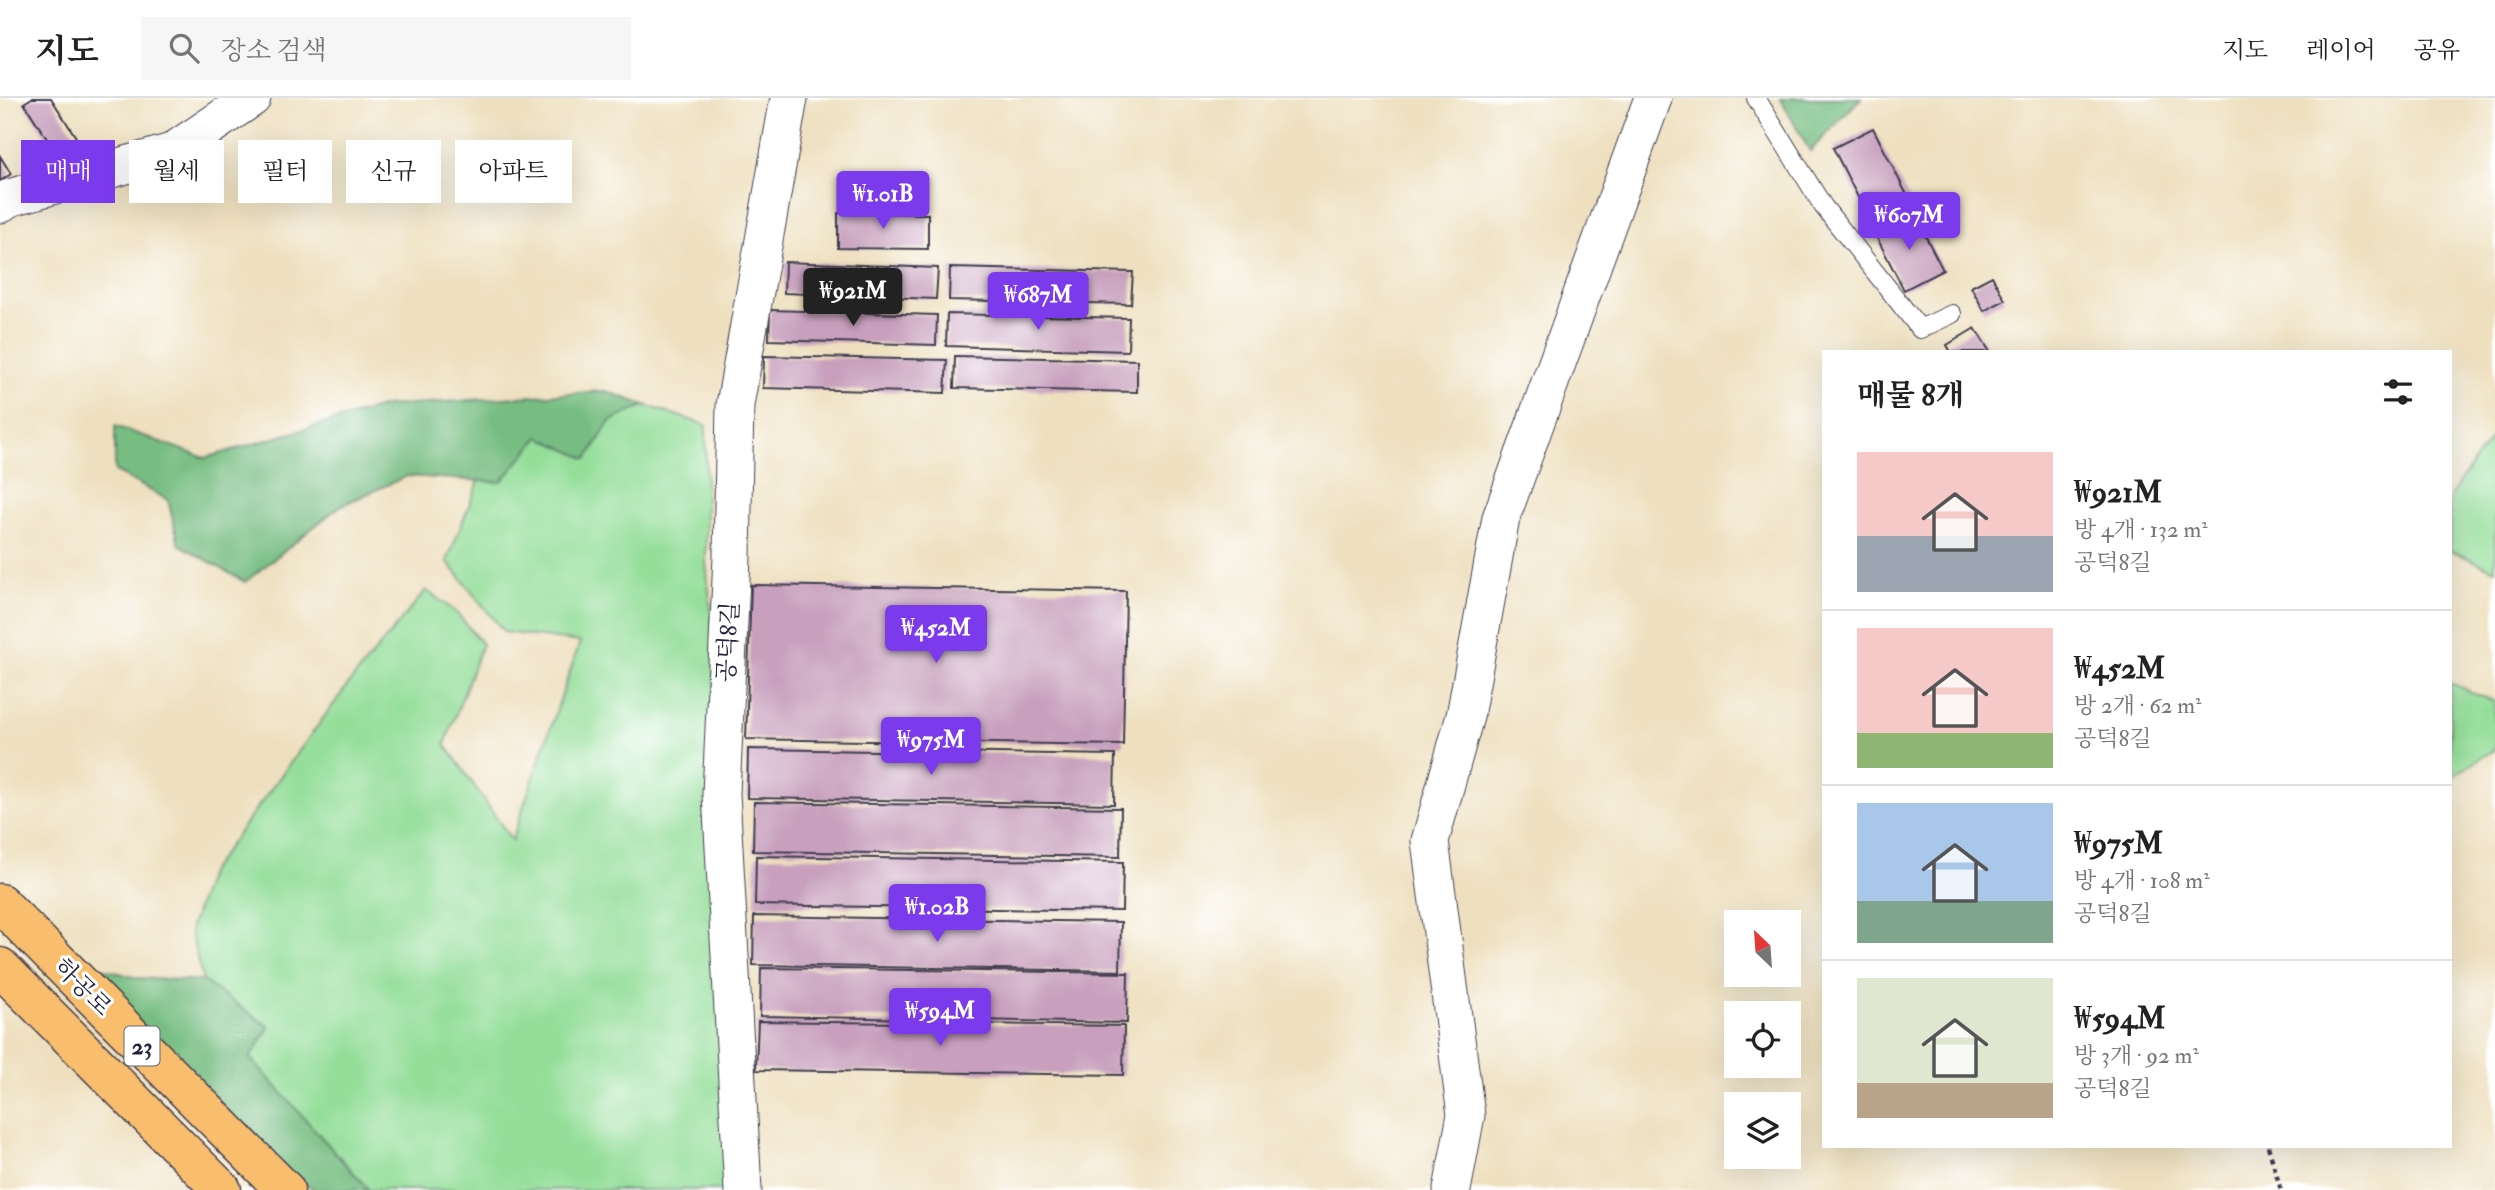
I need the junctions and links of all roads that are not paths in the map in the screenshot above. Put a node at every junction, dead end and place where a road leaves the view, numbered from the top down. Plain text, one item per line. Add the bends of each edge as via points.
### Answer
1 (252, 98) edge
2 (789, 98) edge
3 (1653, 98) edge
4 (1756, 98) edge
5 (0, 204) edge
6 (1952, 314) dead end
7 (0, 903) edge
8 (0, 967) edge
9 (222, 1190) edge
10 (285, 1190) edge
11 (743, 1190) edge
12 (1452, 1190) edge

1 - 5 street via 172,152
2 - 11 street, 공덕8길 via 735,405 721,794
3 - 12 street via 1501,518 1465,716 1430,841 1466,1115
4 - 6 lane via 1823,206 1920,329
7 - 10 main road, 하공로 / 23
8 - 9 main road, 하공로 / 23

